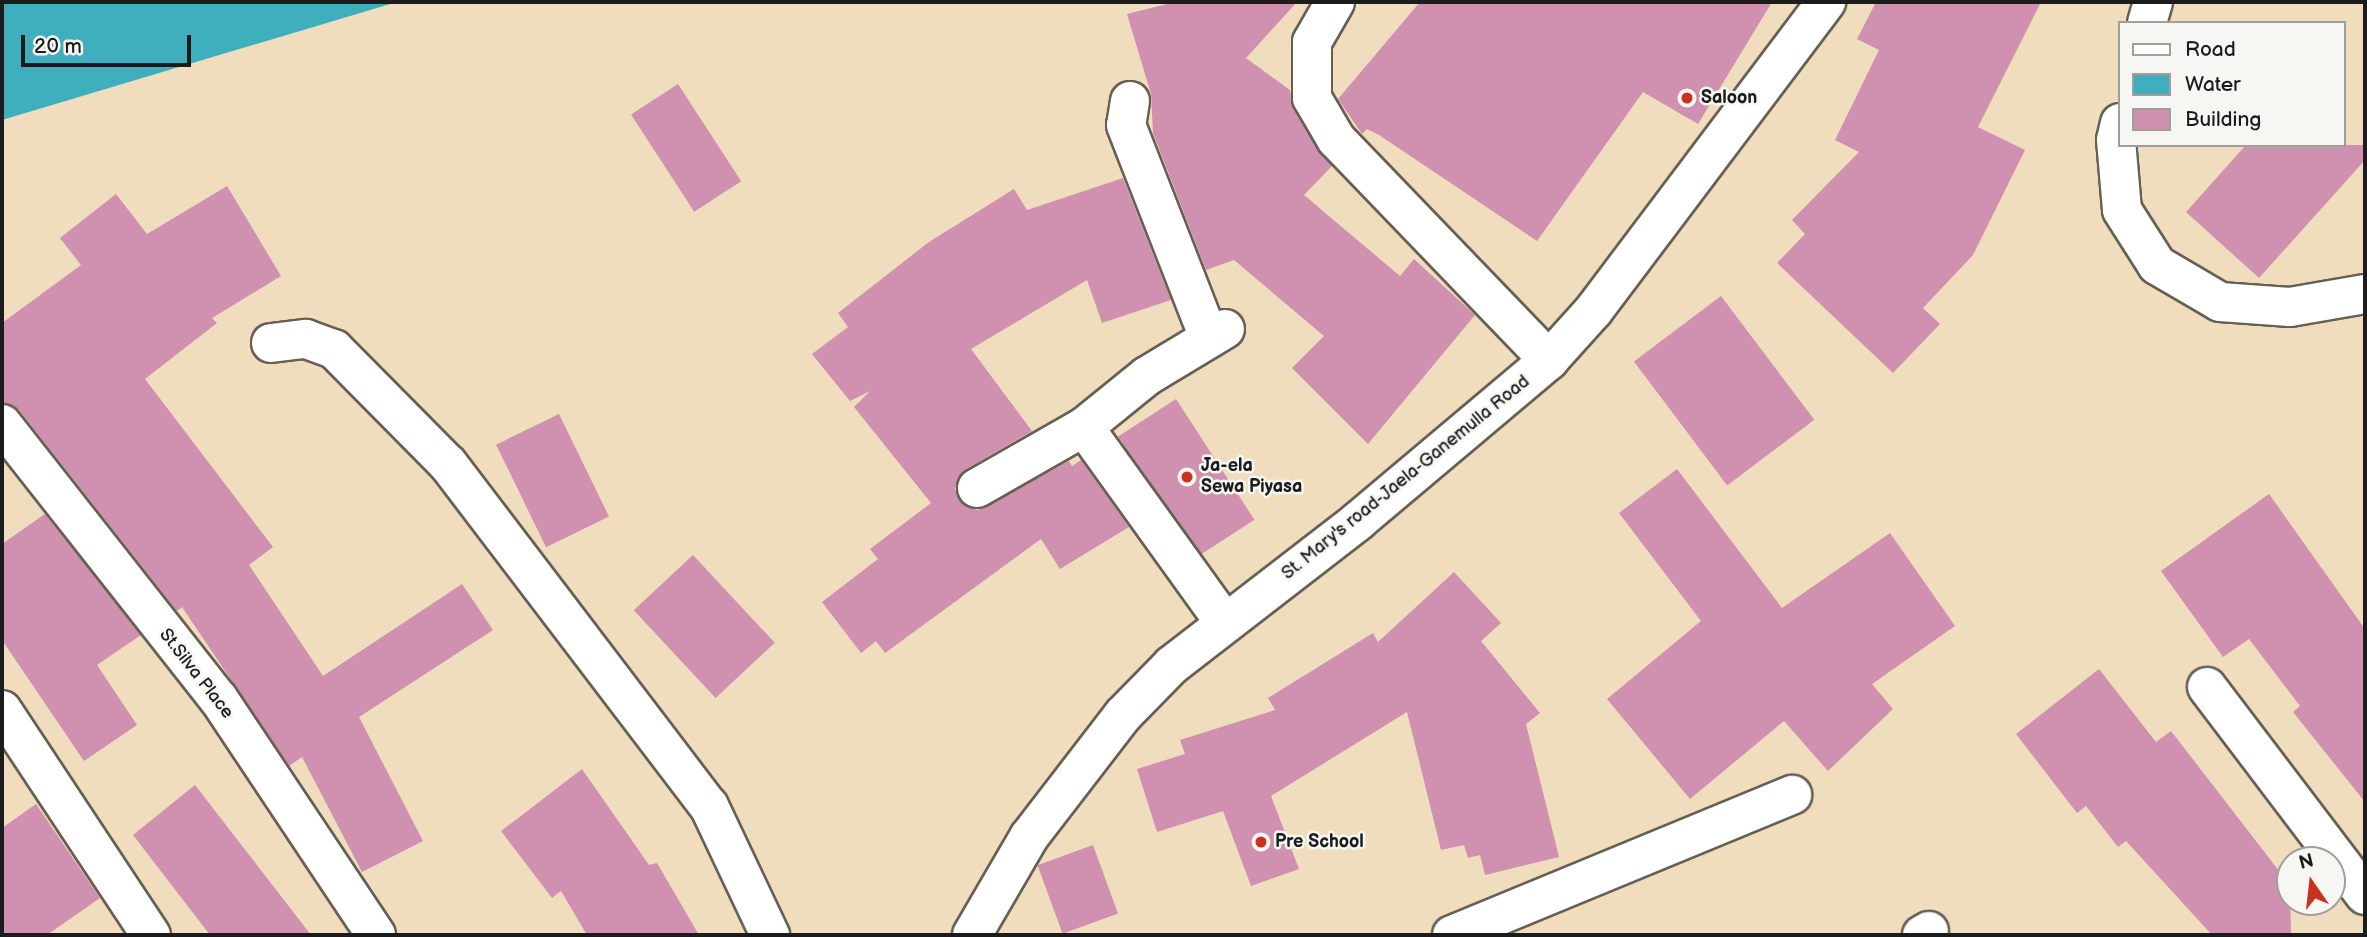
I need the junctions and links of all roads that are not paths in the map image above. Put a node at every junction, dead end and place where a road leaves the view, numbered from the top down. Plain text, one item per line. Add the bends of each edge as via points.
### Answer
1 (1335, 2) edge
2 (1826, 2) edge
3 (2153, 2) edge
4 (2148, 21) edge
5 (1130, 101) dead end
6 (2118, 132) edge
7 (2365, 294) edge
8 (271, 343) dead end
9 (1549, 360) junction
10 (2, 424) edge
11 (1084, 427) junction
12 (977, 488) dead end
13 (1225, 623) junction
14 (2207, 687) dead end
15 (2, 709) edge
16 (1792, 795) dead end
17 (2365, 895) edge
18 (151, 935) edge
19 (376, 935) edge
20 (770, 935) edge
21 (972, 935) edge
22 (1452, 935) edge

1 - 9 street via 1312,42 1312,98 1336,139
2 - 9 street, St. Mary's road-Jaela-Ganemulla Road via 1594,310
3 - 4 street
5 - 11 street via 1126,125 1217,334 1147,376
6 - 7 street via 2122,210 2157,265 2220,302 2290,307
8 - 20 street via 306,339 334,349 448,464 709,806
9 - 13 street, St. Mary's road-Jaela-Ganemulla Road
10 - 19 street, St.Silva Place via 218,698
11 - 12 street
11 - 13 street
13 - 21 street, St. Mary's road-Jaela-Ganemulla Road via 1172,664 1087,755
14 - 17 street
15 - 18 street
16 - 22 street

